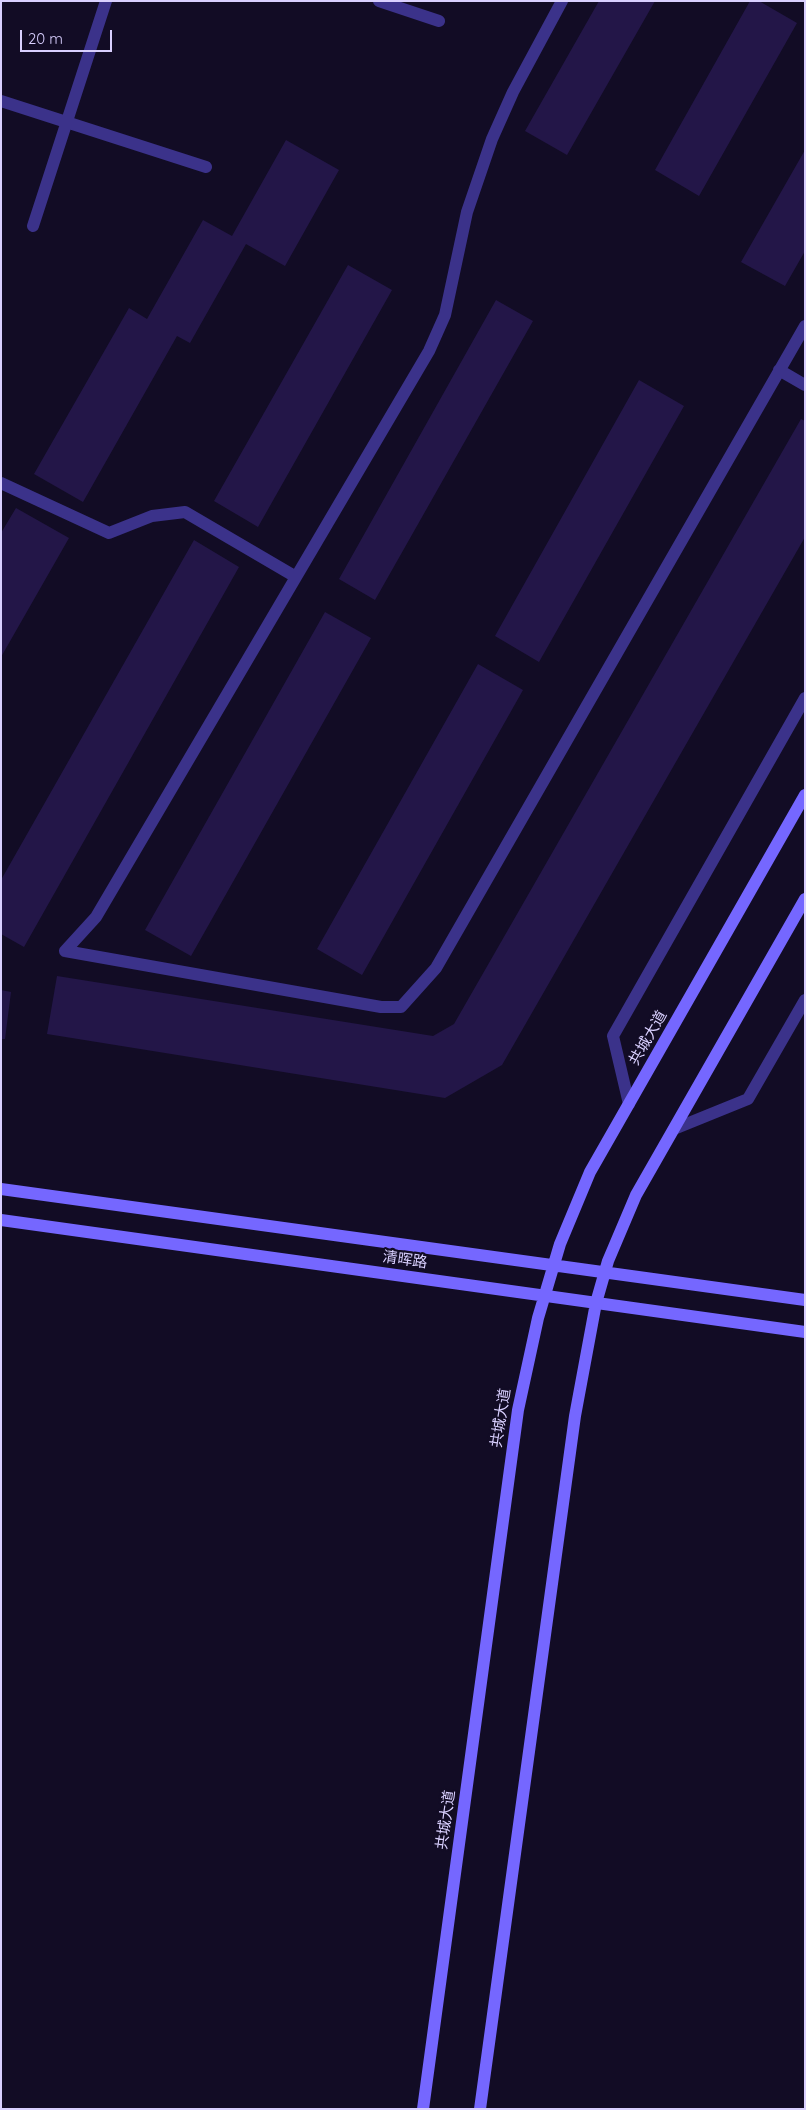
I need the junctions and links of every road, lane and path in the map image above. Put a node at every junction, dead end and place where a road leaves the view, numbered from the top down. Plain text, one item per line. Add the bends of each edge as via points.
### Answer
1 (106, 1) edge
2 (379, 1) edge
3 (562, 1) edge
4 (439, 21) dead end
5 (1, 101) edge
6 (67, 122) junction
7 (206, 168) dead end
8 (33, 226) dead end
9 (805, 326) edge
10 (779, 370) junction
11 (805, 385) edge
12 (1, 483) edge
13 (296, 578) junction
14 (805, 698) edge
15 (805, 795) edge
16 (805, 899) edge
17 (805, 1000) edge
18 (629, 1104) junction
19 (674, 1129) junction
20 (1, 1189) edge
21 (1, 1220) edge
22 (554, 1265) junction
23 (605, 1272) junction
24 (544, 1296) junction
25 (805, 1300) edge
26 (596, 1303) junction
27 (805, 1332) edge
28 (423, 2109) edge
29 (480, 2109) edge

1 - 6 street
2 - 4 street
3 - 13 street via 513,92 492,139 467,212 445,315 429,351
5 - 6 street
6 - 7 street
6 - 8 street
9 - 10 street
10 - 11 street
10 - 13 street via 436,968 401,1006 381,1007 65,951 96,916
12 - 13 street via 109,533 152,516 185,512
14 - 18 street via 613,1036
15 - 18 main road, 共城大道
16 - 19 main road
17 - 19 street via 748,1099
18 - 22 main road, 共城大道 via 590,1172
19 - 23 main road via 636,1195
20 - 22 main road, 清晖路
21 - 24 main road, 清晖路
22 - 23 main road, 清晖路
22 - 24 main road, 共城大道
23 - 25 main road, 清晖路
23 - 26 main road
24 - 26 main road, 清晖路
24 - 28 main road, 共城大道 via 518,1410
26 - 27 main road, 清晖路
26 - 29 main road via 575,1416

